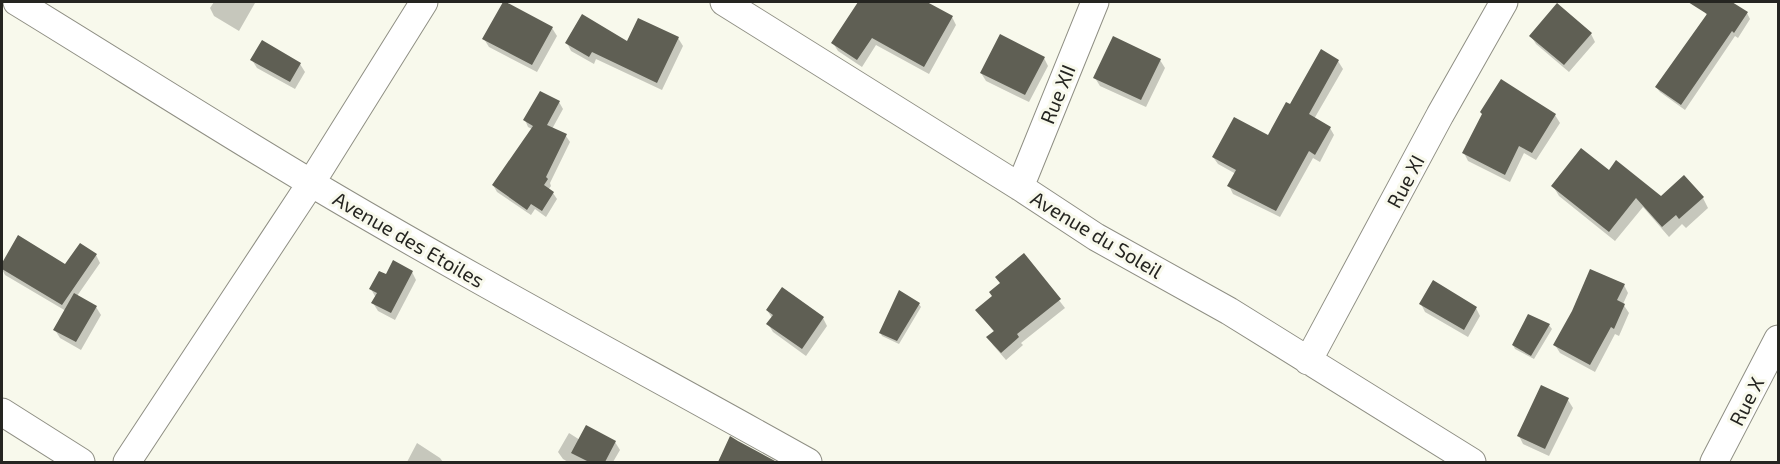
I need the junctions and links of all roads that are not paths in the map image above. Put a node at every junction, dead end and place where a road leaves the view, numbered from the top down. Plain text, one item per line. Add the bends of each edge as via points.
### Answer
1 (17, 2) edge
2 (424, 2) edge
3 (724, 2) edge
4 (1095, 2) edge
5 (1504, 2) edge
6 (311, 183) junction
7 (1020, 187) junction
8 (1779, 339) edge
9 (1308, 361) junction
10 (2, 412) edge
11 (81, 462) edge
12 (128, 462) edge
13 (808, 462) edge
14 (1472, 462) edge
15 (1714, 462) edge

1 - 6 street, Avenue des Etoiles
2 - 6 street
3 - 7 street, Avenue du Soleil
4 - 7 street, Rue XII
5 - 9 street, Rue XI
6 - 12 street
6 - 13 street, Avenue des Etoiles
7 - 9 street, Avenue du Soleil via 1096,237 1229,311
8 - 15 street, Rue X
9 - 14 street, Avenue du Soleil
10 - 11 street

